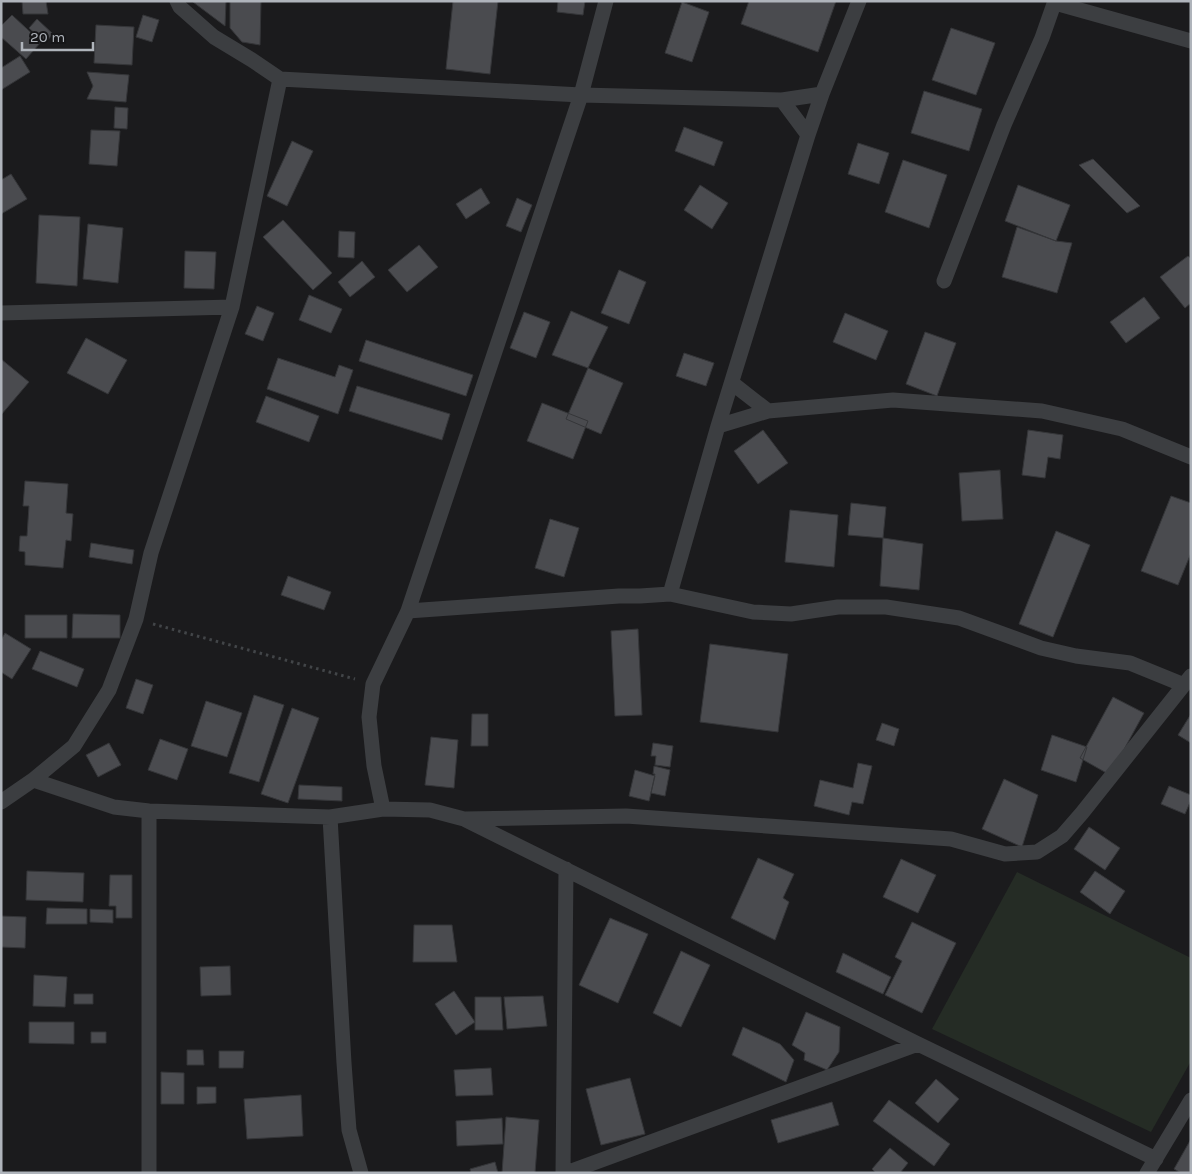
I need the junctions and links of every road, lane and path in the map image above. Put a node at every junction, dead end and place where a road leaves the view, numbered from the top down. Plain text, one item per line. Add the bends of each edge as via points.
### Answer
1 (177, 1) edge
2 (606, 1) edge
3 (859, 1) edge
4 (1055, 2) edge
5 (1191, 41) edge
6 (280, 79) junction
7 (581, 94) junction
8 (822, 94) junction
9 (782, 100) junction
10 (808, 135) junction
11 (944, 281) dead end
12 (232, 307) junction
13 (1, 313) edge
14 (732, 383) junction
15 (768, 411) junction
16 (718, 426) junction
17 (1191, 457) edge
18 (670, 594) junction
19 (408, 611) junction
20 (136, 619) junction
21 (1187, 681) edge
22 (373, 684) junction
23 (33, 780) junction
24 (1, 802) edge
25 (383, 809) junction
26 (149, 812) junction
27 (330, 816) junction
28 (464, 819) junction
29 (566, 869) junction
30 (918, 1044) junction
31 (1191, 1100) edge
32 (1156, 1158) junction
33 (149, 1173) edge
34 (361, 1173) edge
35 (564, 1173) edge
36 (1147, 1173) edge

1 - 6 street via 214,37
2 - 7 street
3 - 8 street
4 - 5 street
4 - 11 street
6 - 7 street
6 - 12 street
7 - 9 street
7 - 19 street
8 - 9 street
8 - 10 street
9 - 10 street
10 - 14 street
12 - 13 street
12 - 20 street via 151,553
14 - 15 street
14 - 16 street
15 - 16 street
15 - 17 street via 893,400 1042,411 1122,429
16 - 18 street
18 - 19 street
18 - 21 street via 753,612 791,614 838,607 886,607 959,618 1041,648 1130,663
19 - 22 street
20 - 22 path
20 - 23 street via 109,690 74,746
21 - 28 street via 1062,836 1037,852 1005,854 951,839 626,816
22 - 25 street via 369,717
23 - 24 street
23 - 26 street via 114,807
25 - 27 street
25 - 28 street via 430,810
26 - 27 street
26 - 33 street
27 - 34 street via 344,1063 350,1130
28 - 29 street
29 - 30 street
29 - 35 street
30 - 32 street
30 - 35 street
31 - 32 street
32 - 36 street

